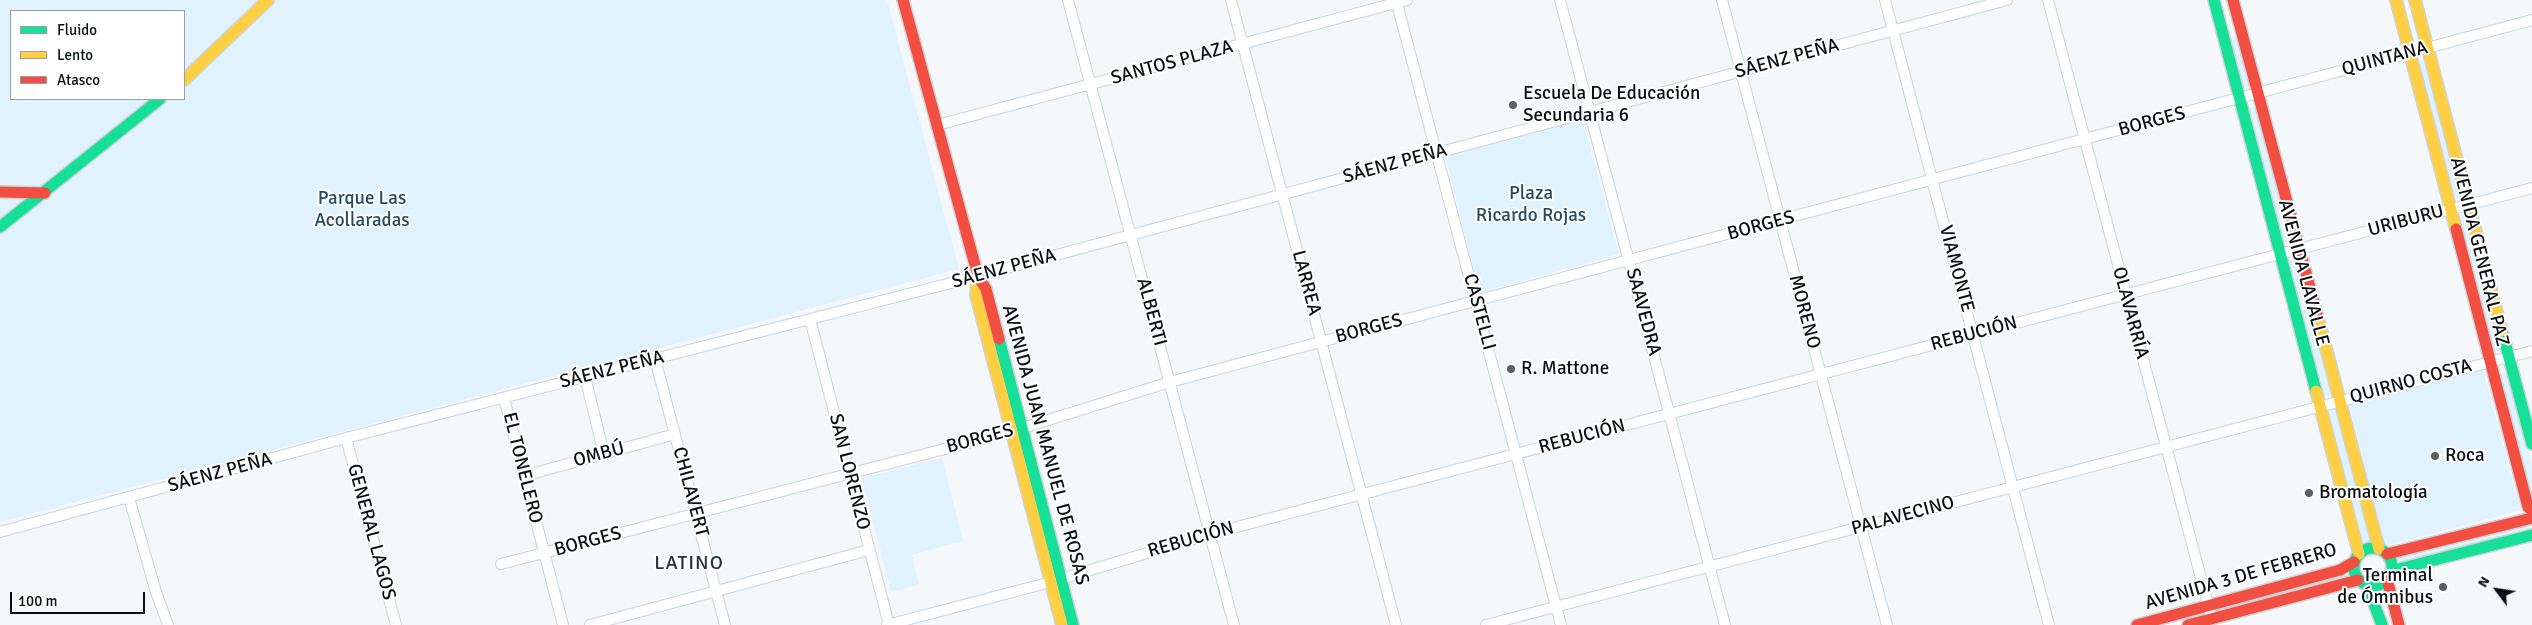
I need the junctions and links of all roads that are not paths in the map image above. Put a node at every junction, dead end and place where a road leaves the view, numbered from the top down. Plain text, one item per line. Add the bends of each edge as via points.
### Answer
1 (903, 0) edge
2 (1068, 0) edge
3 (1231, 0) edge
4 (1560, 0) edge
5 (1722, 0) edge
6 (1885, 0) edge
7 (2007, 0) edge
8 (2048, 0) edge
9 (2214, 0) edge
10 (2234, 0) edge
11 (2396, 0) edge
12 (2415, 0) edge
13 (267, 1) edge
14 (1400, 1) edge
15 (2532, 20) edge
16 (1893, 31) junction
17 (1243, 44) junction
18 (2427, 48) junction
19 (2410, 53) junction
20 (1740, 72) junction
21 (185, 79) edge
22 (1091, 85) junction
23 (2258, 93) junction
24 (2239, 99) junction
25 (159, 100) edge
26 (1590, 112) junction
27 (937, 125) junction
28 (2085, 140) junction
29 (1437, 153) junction
30 (1932, 180) junction
31 (2532, 188) edge
32 (0, 192) edge
33 (45, 193) junction
34 (1283, 194) junction
35 (2469, 205) junction
36 (2450, 210) junction
37 (1780, 220) junction
38 (0, 226) edge
39 (1131, 235) junction
40 (2300, 249) junction
41 (2280, 254) junction
42 (1629, 260) junction
43 (978, 276) junction
44 (2125, 295) junction
45 (1476, 301) junction
46 (810, 320) junction
47 (1973, 334) junction
48 (1322, 342) junction
49 (2532, 351) edge
50 (2509, 357) junction
51 (655, 359) junction
52 (2489, 362) junction
53 (1820, 374) junction
54 (585, 377) junction
55 (1170, 382) junction
56 (504, 398) junction
57 (2340, 401) junction
58 (2320, 406) junction
59 (1669, 414) junction
60 (1022, 427) junction
61 (1010, 432) junction
62 (675, 434) junction
63 (346, 438) junction
64 (2532, 444) edge
65 (2165, 447) junction
66 (604, 454) junction
67 (1516, 454) junction
68 (849, 473) junction
69 (524, 476) junction
70 (2013, 487) junction
71 (1362, 494) junction
72 (129, 498) junction
73 (1036, 505) junction
74 (2532, 510) edge
75 (696, 513) junction
76 (2532, 518) edge
77 (1861, 527) junction
78 (0, 532) edge
79 (1210, 534) junction
80 (2532, 535) edge
81 (869, 550) junction
82 (2383, 551) junction
83 (544, 553) junction
84 (2357, 558) junction
85 (501, 564) dead end
86 (1710, 566) junction
87 (2389, 575) junction
88 (1056, 580) junction
89 (2363, 583) junction
90 (2289, 585) junction
91 (716, 589) junction
92 (2293, 597) junction
93 (2208, 605) junction
94 (1556, 606) junction
95 (2213, 622) edge
96 (168, 625) edge
97 (396, 625) edge
98 (563, 625) edge
99 (590, 625) edge
100 (725, 625) edge
101 (888, 625) edge
102 (1062, 625) edge
103 (1073, 625) edge
104 (1234, 625) edge
105 (1396, 625) edge
106 (1486, 625) edge
107 (1561, 625) edge
108 (1725, 625) edge
109 (1887, 625) edge
110 (2049, 625) edge
111 (2137, 625) edge
112 (2188, 625) edge
113 (2382, 625) edge
114 (2399, 625) edge

1 - 27 street, AVENIDA JUAN MANUEL DE ROSAS
2 - 22 street, ALBERTI
3 - 17 street, LARREA
4 - 26 street, SAAVEDRA
5 - 20 street, MORENO
6 - 16 street, VIAMONTE
7 - 16 street, SÁENZ PEÑA
8 - 28 street, OLAVARRÍA
9 - 24 street, AVENIDA LAVALLE
10 - 23 street, AVENIDA LAVALLE
11 - 19 street, AVENIDA GENERAL PAZ
12 - 18 street, AVENIDA GENERAL PAZ
13 - 21 street
14 - 17 street, SANTOS PLAZA
14 - 29 street, CASTELLI
15 - 18 street, QUINTANA
16 - 20 street, SÁENZ PEÑA
16 - 30 street, VIAMONTE
17 - 22 street, SANTOS PLAZA
17 - 34 street, LARREA
18 - 19 street, QUINTANA
18 - 35 street, AVENIDA GENERAL PAZ
19 - 23 street, QUINTANA
19 - 36 street, AVENIDA GENERAL PAZ
20 - 26 street, SÁENZ PEÑA
20 - 37 street, MORENO
22 - 27 street, SANTOS PLAZA
22 - 39 street, ALBERTI
23 - 24 street, QUINTANA
23 - 40 street, AVENIDA LAVALLE
24 - 28 street, BORGES
24 - 41 street, AVENIDA LAVALLE
25 - 33 street
26 - 29 street, SÁENZ PEÑA
26 - 42 street, SAAVEDRA
27 - 43 street, AVENIDA JUAN MANUEL DE ROSAS
28 - 30 street, BORGES
28 - 44 street, OLAVARRÍA
29 - 34 street, SÁENZ PEÑA
29 - 45 street, CASTELLI
30 - 37 street, BORGES
30 - 47 street, VIAMONTE
31 - 35 street, URIBURU
32 - 33 street
33 - 38 street
34 - 39 street, SÁENZ PEÑA
34 - 48 street, LARREA
35 - 36 street, URIBURU
35 - 50 street, AVENIDA GENERAL PAZ
36 - 40 street, URIBURU
36 - 52 street, AVENIDA GENERAL PAZ
37 - 42 street, BORGES
37 - 53 street, MORENO
39 - 43 street, SÁENZ PEÑA
39 - 55 street, ALBERTI
40 - 41 street, URIBURU
40 - 57 street, AVENIDA LAVALLE
41 - 44 street, REBUCIÓN
41 - 58 street, AVENIDA LAVALLE
42 - 45 street, BORGES
42 - 59 street, SAAVEDRA
43 - 46 street, SÁENZ PEÑA
43 - 60 street, AVENIDA JUAN MANUEL DE ROSAS via 986,289
43 - 61 street, AVENIDA JUAN MANUEL DE ROSAS via 976,295
44 - 47 street, REBUCIÓN
44 - 65 street, OLAVARRÍA
45 - 48 street, BORGES
45 - 67 street, CASTELLI
46 - 51 street, SÁENZ PEÑA
46 - 68 street, SAN LORENZO
47 - 53 street, REBUCIÓN
47 - 70 street, VIAMONTE
48 - 55 street, BORGES
48 - 71 street, LARREA
49 - 50 street, QUIRNO COSTA
50 - 52 street, QUIRNO COSTA
50 - 64 street, AVENIDA GENERAL PAZ
51 - 54 street, SÁENZ PEÑA
51 - 62 street, CHILAVERT
52 - 57 street, QUIRNO COSTA
52 - 74 street, AVENIDA GENERAL PAZ via 2528,507
53 - 59 street, REBUCIÓN
53 - 77 street, MORENO
54 - 56 street, SÁENZ PEÑA
54 - 66 street
55 - 60 street, BORGES
55 - 79 street, ALBERTI
56 - 63 street, SÁENZ PEÑA
56 - 69 street, EL TONELERO
57 - 58 street, QUIRNO COSTA
57 - 82 street, AVENIDA LAVALLE
58 - 65 street, PALAVECINO
58 - 84 street, AVENIDA LAVALLE
59 - 67 street, REBUCIÓN
59 - 86 street, SAAVEDRA
60 - 61 street, BORGES
60 - 73 street, AVENIDA JUAN MANUEL DE ROSAS
61 - 68 street, BORGES
61 - 73 street, AVENIDA JUAN MANUEL DE ROSAS
62 - 66 street, OMBÚ
62 - 75 street, CHILAVERT
63 - 72 street, SÁENZ PEÑA
63 - 97 street, GENERAL LAGOS
65 - 70 street, PALAVECINO
65 - 93 street, OLAVARRÍA
66 - 69 street, OMBÚ
67 - 71 street, REBUCIÓN
67 - 94 street, CASTELLI
68 - 75 street, BORGES
68 - 81 street, SAN LORENZO
69 - 83 street, EL TONELERO
70 - 77 street, PALAVECINO
70 - 110 street, VIAMONTE
71 - 79 street, REBUCIÓN
71 - 105 street, LARREA
72 - 78 street, SÁENZ PEÑA
72 - 96 street
73 - 88 street, AVENIDA JUAN MANUEL DE ROSAS
75 - 83 street, BORGES
75 - 91 street, CHILAVERT
76 - 82 street
77 - 86 street, PALAVECINO
77 - 109 street, MORENO
79 - 88 street, REBUCIÓN
79 - 104 street, ALBERTI
80 - 87 street
81 - 91 street
81 - 101 street, SAN LORENZO
82 - 84 street via 2368,548
82 - 87 street via 2392,564
83 - 85 street, BORGES
83 - 98 street, EL TONELERO
84 - 89 street via 2354,573
84 - 90 street, AVENIDA 3 DE FEBRERO via 2340,570
86 - 94 street, PALAVECINO
86 - 108 street, SAAVEDRA
87 - 89 street via 2379,585
87 - 114 street
88 - 101 street, REBUCIÓN
88 - 102 street, AVENIDA JUAN MANUEL DE ROSAS
88 - 103 street, AVENIDA JUAN MANUEL DE ROSAS
89 - 92 street, AVENIDA 3 DE FEBRERO
89 - 113 street
90 - 92 street
90 - 93 street, AVENIDA 3 DE FEBRERO
91 - 99 street
91 - 100 street, CHILAVERT
92 - 95 street, AVENIDA 3 DE FEBRERO
93 - 95 street, OLAVARRÍA
93 - 111 street, AVENIDA 3 DE FEBRERO
94 - 106 street, PALAVECINO
94 - 107 street, CASTELLI
95 - 112 street, AVENIDA 3 DE FEBRERO

